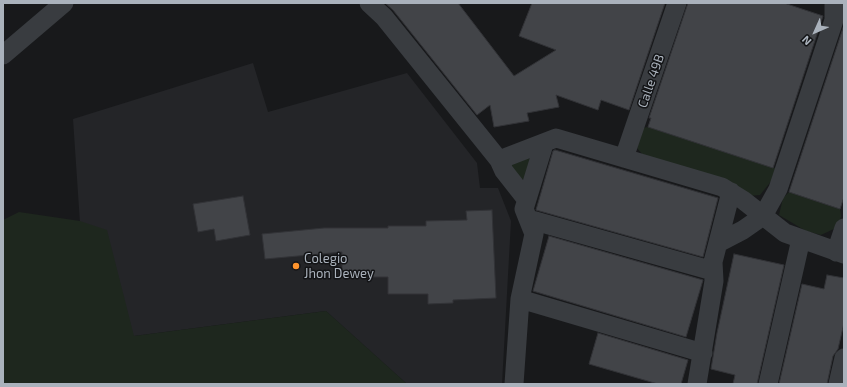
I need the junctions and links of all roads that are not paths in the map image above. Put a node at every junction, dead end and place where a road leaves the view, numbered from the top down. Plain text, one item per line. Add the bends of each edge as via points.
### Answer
1 (64, 3) edge
2 (369, 3) edge
3 (677, 3) edge
4 (833, 6) edge
5 (5, 51) edge
6 (544, 144) junction
7 (624, 158) junction
8 (499, 160) junction
9 (731, 192) junction
10 (526, 199) junction
11 (763, 216) junction
12 (528, 219) junction
13 (844, 228) edge
14 (801, 239) junction
15 (718, 243) junction
16 (840, 253) edge
17 (713, 271) junction
18 (520, 299) junction
19 (703, 353) junction
20 (844, 358) edge
21 (514, 384) edge
22 (697, 384) edge
23 (768, 384) edge
24 (838, 384) edge

1 - 5 street
2 - 8 street via 384,17
3 - 7 street, Calle 49B
4 - 11 street via 834,20 778,189
6 - 7 street via 556,138
6 - 8 street
6 - 10 street
7 - 9 street via 722,187
8 - 10 street via 504,171
9 - 11 street
9 - 15 street
10 - 12 street via 524,209
11 - 14 street via 785,233
11 - 15 street
12 - 17 street
12 - 18 street via 534,234
13 - 16 street
14 - 16 street
14 - 23 street
15 - 17 street
17 - 19 street via 714,281
18 - 19 street
18 - 21 street
19 - 22 street
20 - 24 street

